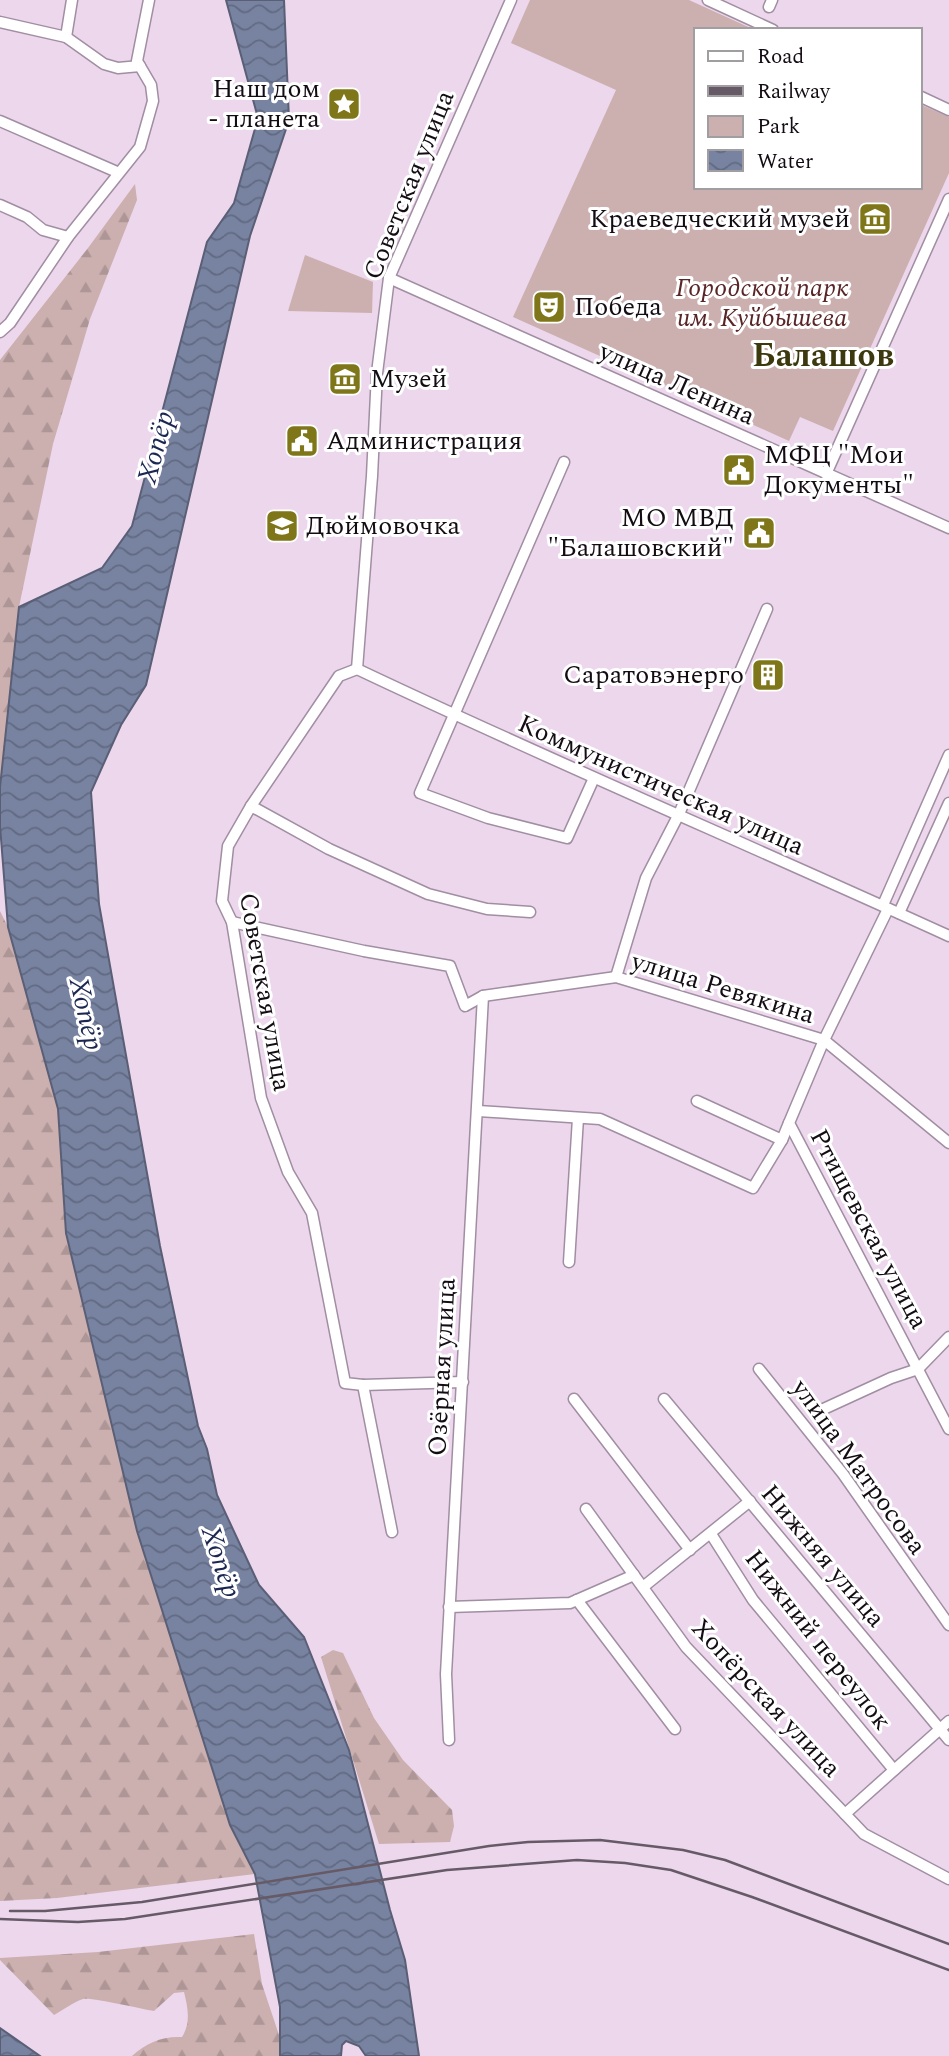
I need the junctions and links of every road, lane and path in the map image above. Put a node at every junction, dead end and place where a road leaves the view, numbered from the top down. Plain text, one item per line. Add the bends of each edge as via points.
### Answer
1 (72, 0) edge
2 (149, 0) edge
3 (511, 0) edge
4 (708, 0) edge
5 (0, 22) edge
6 (769, 28) edge
7 (66, 37) junction
8 (140, 66) junction
9 (921, 97) edge
10 (949, 110) edge
11 (0, 121) edge
12 (117, 172) junction
13 (949, 198) edge
14 (0, 205) edge
15 (68, 237) junction
16 (389, 278) junction
17 (0, 332) edge
18 (564, 461) dead end
19 (826, 474) junction
20 (949, 528) edge
21 (767, 609) dead end
22 (357, 669) junction
23 (453, 714) junction
24 (949, 755) edge
25 (594, 778) junction
26 (949, 803) edge
27 (251, 806) junction
28 (679, 814) junction
29 (886, 907) junction
30 (530, 912) dead end
31 (899, 913) junction
32 (232, 922) junction
33 (949, 936) edge
34 (616, 977) junction
35 (483, 996) junction
36 (824, 1040) junction
37 (697, 1101) dead end
38 (478, 1111) junction
39 (578, 1118) junction
40 (789, 1123) junction
41 (782, 1140) junction
42 (949, 1143) edge
43 (569, 1262) dead end
44 (949, 1337) edge
45 (759, 1369) dead end
46 (918, 1369) junction
47 (463, 1382) junction
48 (363, 1385) junction
49 (574, 1399) dead end
50 (664, 1399) dead end
51 (817, 1412) dead end
52 (949, 1429) edge
53 (750, 1501) junction
54 (586, 1509) dead end
55 (392, 1532) dead end
56 (711, 1534) junction
57 (690, 1550) junction
58 (634, 1574) junction
59 (643, 1587) junction
60 (577, 1600) junction
61 (449, 1606) junction
62 (949, 1625) edge
63 (949, 1721) edge
64 (675, 1729) dead end
65 (940, 1729) junction
66 (449, 1740) dead end
67 (949, 1740) edge
68 (894, 1770) junction
69 (845, 1814) junction
70 (949, 1879) edge

1 - 7 street
2 - 8 street via 137,61
3 - 16 street, Советская улица
4 - 6 street
5 - 7 street
7 - 8 street via 104,64
8 - 12 street via 153,101 140,147
9 - 10 street
11 - 12 street
12 - 15 street
13 - 19 street
14 - 15 street via 43,230
15 - 17 street
16 - 19 street, улица Ленина
16 - 22 street, Советская улица via 377,373
18 - 23 street
19 - 20 street, улица Ленина
21 - 28 street
22 - 23 street, Коммунистическая улица
22 - 27 street, Советская улица via 339,676
23 - 25 street, Коммунистическая улица
23 - 25 street via 420,793 488,818 567,838
24 - 29 street, Ртищевская улица
25 - 28 street, Коммунистическая улица
26 - 31 street
27 - 30 street via 329,849 428,894 487,909
27 - 32 street, Советская улица via 228,846 222,901
28 - 29 street, Коммунистическая улица
28 - 34 street via 646,877
29 - 31 street, Коммунистическая улица
29 - 36 street, Ртищевская улица
31 - 33 street, Коммунистическая улица
32 - 35 street, улица Ревякина via 450,966 464,1006
32 - 48 street, Советская улица via 261,1098 288,1172 312,1213 345,1383
34 - 35 street, улица Ревякина
34 - 36 street, улица Ревякина
35 - 38 street, Озёрная улица
36 - 40 street, Ртищевская улица
36 - 42 street, улица Ревякина
37 - 41 street
38 - 39 street, Ртищевская улица
38 - 47 street, Озёрная улица
39 - 41 street, Ртищевская улица via 600,1119 753,1188
39 - 43 street
40 - 41 street, Ртищевская улица
40 - 46 street, Ртищевская улица
44 - 46 street
45 - 62 street, улица Матросова via 843,1474
46 - 51 street
46 - 52 street, Ртищевская улица
47 - 48 street
47 - 61 street, Озёрная улица
48 - 55 street
49 - 57 street
50 - 53 street, Нижняя улица
53 - 56 street
53 - 65 street, Нижняя улица
54 - 58 street, Хопёрская улица
56 - 57 street
56 - 68 street, Нижний переулок via 753,1601
57 - 59 street
58 - 59 street, Хопёрская улица
58 - 60 street
59 - 69 street, Хопёрская улица via 686,1647
60 - 61 street
60 - 64 street
61 - 66 street, Озёрная улица
63 - 65 street
65 - 67 street, Нижняя улица
65 - 68 street
68 - 69 street
69 - 70 street, Хопёрская улица via 864,1835

